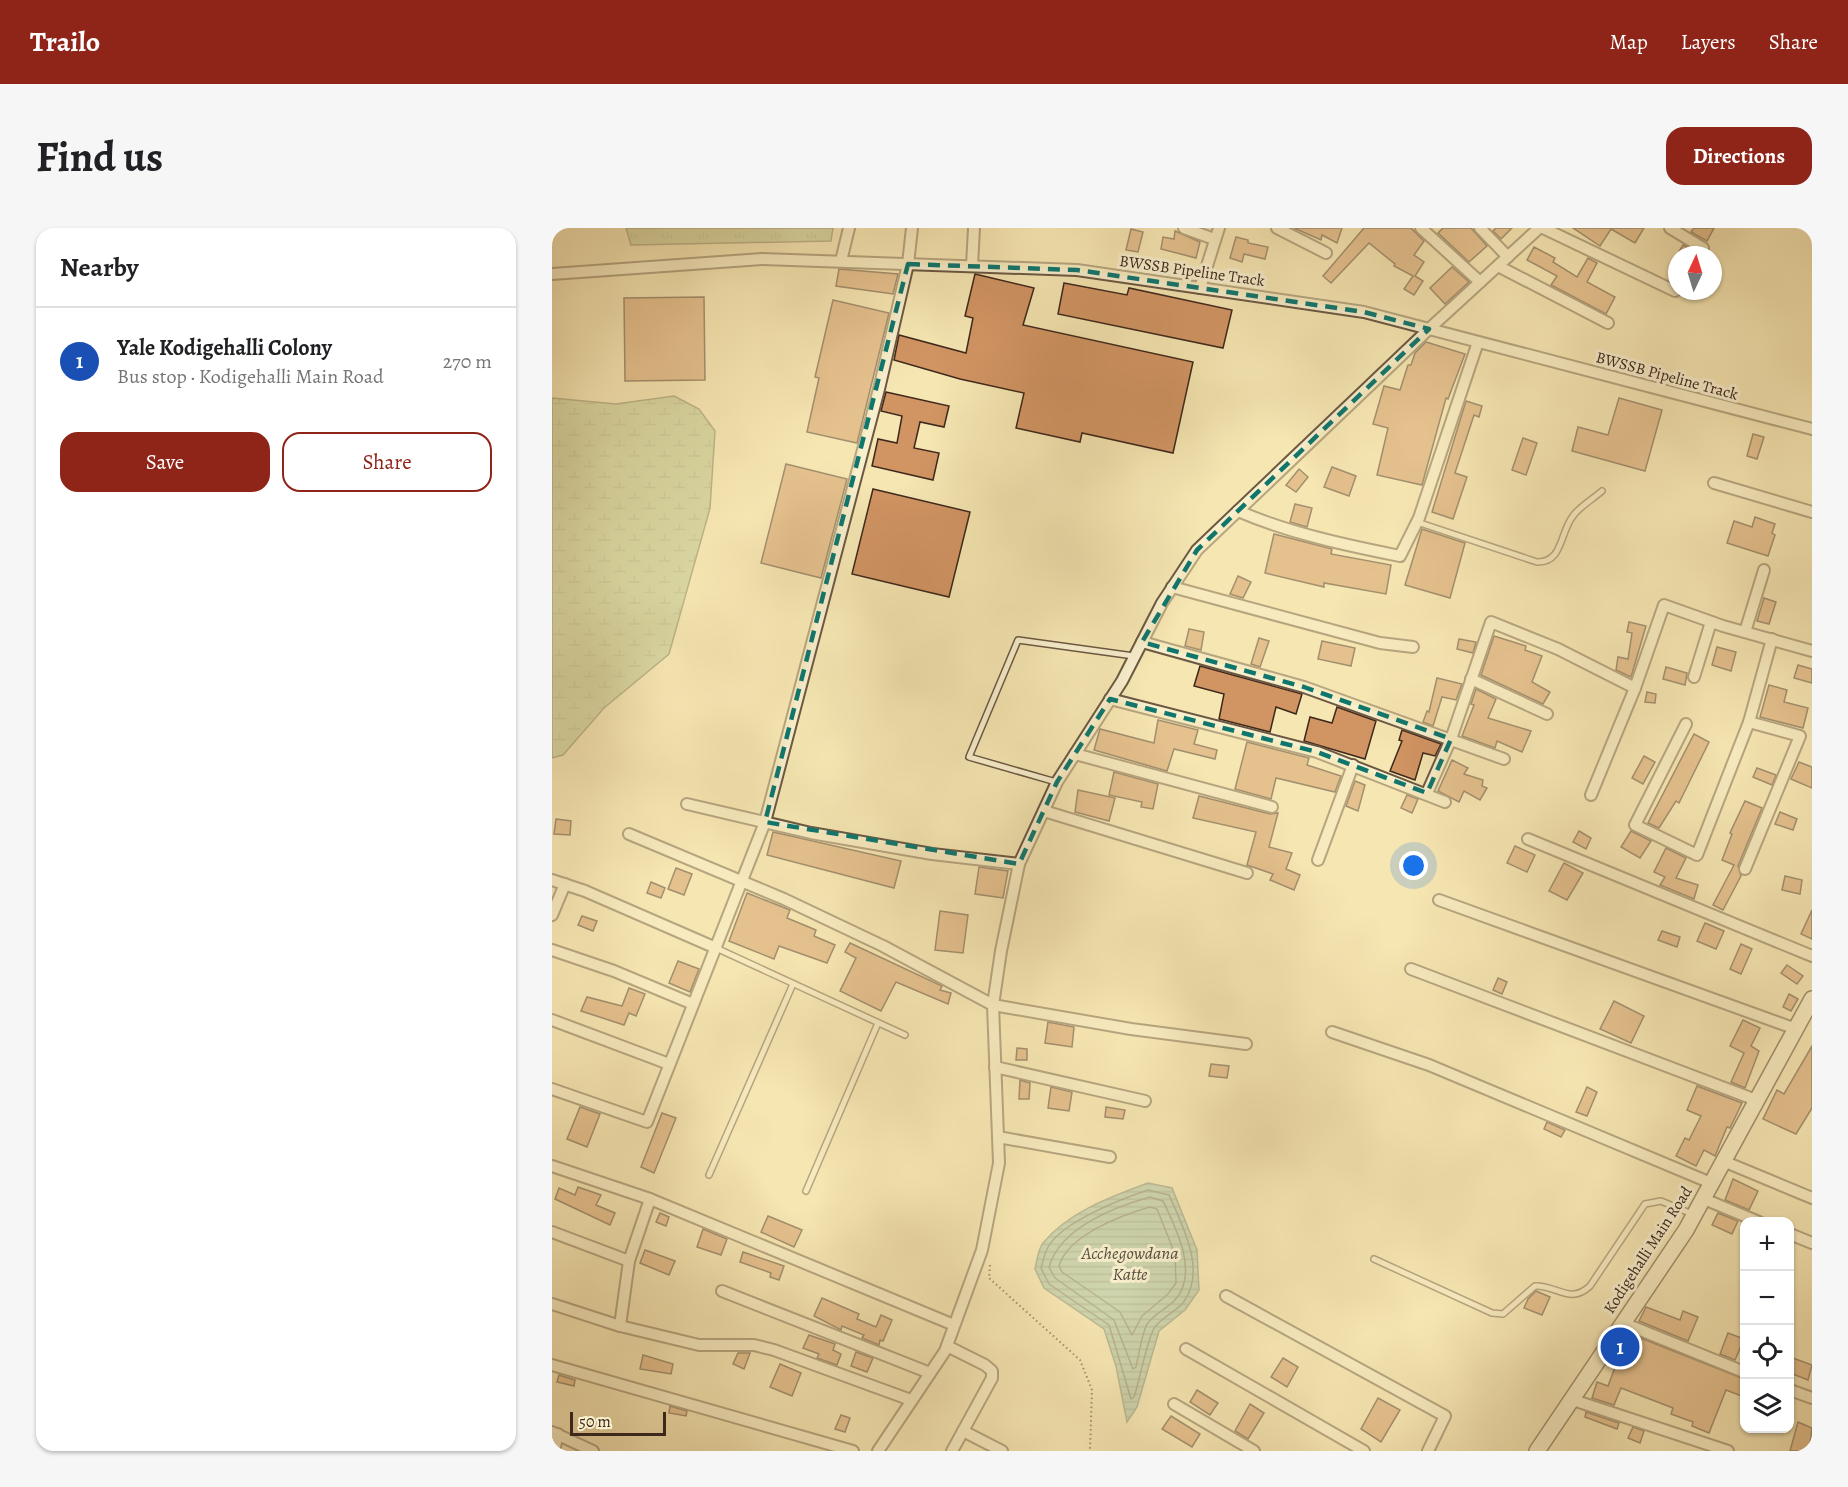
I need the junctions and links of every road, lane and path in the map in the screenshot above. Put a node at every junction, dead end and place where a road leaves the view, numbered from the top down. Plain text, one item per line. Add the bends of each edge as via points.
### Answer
1 (849, 228) edge
2 (912, 228) edge
3 (974, 228) edge
4 (1184, 228) edge
5 (1219, 228) edge
6 (1277, 228) edge
7 (1422, 228) edge
8 (1480, 228) edge
9 (1541, 228) edge
10 (1670, 228) edge
11 (1214, 239) junction
12 (1699, 246) edge
13 (1326, 253) dead end
14 (1508, 257) junction
15 (841, 261) junction
16 (908, 264) junction
17 (972, 266) junction
18 (1498, 266) junction
19 (552, 274) edge
20 (1480, 282) junction
21 (1200, 288) junction
22 (1668, 288) edge
23 (1608, 323) dead end
24 (1429, 329) junction
25 (1479, 342) junction
26 (1812, 429) edge
27 (1714, 483) dead end
28 (1602, 491) dead end
29 (1238, 511) junction
30 (1812, 512) edge
31 (1416, 522) junction
32 (1764, 570) dead end
33 (1172, 588) junction
34 (1711, 622) junction
35 (1745, 632) junction
36 (1772, 639) junction
37 (1142, 642) junction
38 (1413, 647) dead end
39 (1812, 651) edge
40 (1134, 656) junction
41 (1694, 677) dead end
42 (1471, 679) junction
43 (1635, 688) junction
44 (1110, 699) junction
45 (1546, 714) dead end
46 (1749, 722) junction
47 (1686, 724) dead end
48 (1451, 739) junction
49 (1075, 754) junction
50 (1504, 759) dead end
51 (1353, 765) junction
52 (1057, 782) junction
53 (1427, 793) junction
54 (1591, 795) dead end
55 (1445, 802) dead end
56 (687, 804) dead end
57 (1272, 807) dead end
58 (1044, 811) junction
59 (765, 822) junction
60 (629, 834) dead end
61 (1528, 839) dead end
62 (1318, 860) dead end
63 (1019, 864) junction
64 (1746, 868) dead end
65 (1247, 873) dead end
66 (552, 880) edge
67 (742, 882) junction
68 (565, 884) junction
69 (1439, 900) dead end
70 (552, 915) edge
71 (716, 948) junction
72 (552, 950) edge
73 (1812, 956) edge
74 (1411, 969) dead end
75 (792, 984) junction
76 (1812, 999) edge
77 (693, 1004) junction
78 (993, 1005) junction
79 (552, 1020) edge
80 (878, 1023) junction
81 (1796, 1029) junction
82 (1332, 1032) dead end
83 (905, 1035) dead end
84 (1246, 1044) dead end
85 (669, 1065) junction
86 (995, 1067) junction
87 (552, 1089) edge
88 (1756, 1100) junction
89 (1144, 1101) dead end
90 (998, 1137) junction
91 (1110, 1157) dead end
92 (1723, 1161) junction
93 (552, 1166) edge
94 (709, 1175) dead end
95 (1711, 1183) junction
96 (806, 1191) dead end
97 (1812, 1198) edge
98 (650, 1199) junction
99 (1704, 1199) junction
100 (1694, 1215) junction
101 (1750, 1217) edge
102 (552, 1232) edge
103 (1794, 1235) edge
104 (1812, 1242) edge
105 (982, 1250) junction
106 (1374, 1259) dead end
107 (629, 1261) junction
108 (722, 1291) dead end
109 (1226, 1296) dead end
110 (552, 1304) edge
111 (1623, 1323) junction
112 (954, 1325) junction
113 (620, 1326) junction
114 (947, 1346) junction
115 (1186, 1349) dead end
116 (552, 1365) edge
117 (1740, 1370) edge
118 (930, 1373) junction
119 (1794, 1391) edge
120 (1812, 1398) edge
121 (1570, 1399) junction
122 (911, 1400) junction
123 (1174, 1404) dead end
124 (963, 1431) junction
125 (555, 1433) edge
126 (554, 1451) edge
127 (593, 1451) edge
128 (853, 1451) edge
129 (878, 1451) edge
130 (952, 1451) edge
131 (1002, 1451) edge
132 (1090, 1451) edge
133 (1254, 1451) edge
134 (1364, 1451) edge
135 (1428, 1451) edge
136 (1537, 1451) edge
137 (1728, 1451) edge

1 - 15 street
2 - 16 street
3 - 17 street
4 - 11 street
5 - 11 street
6 - 13 street
7 - 20 street
8 - 14 street
9 - 14 street
9 - 22 street
10 - 12 street
11 - 21 street
14 - 18 street
15 - 16 street, BWSSB Pipeline Track
15 - 19 street, BWSSB Pipeline Track via 762,259
16 - 17 street, BWSSB Pipeline Track
16 - 59 street
17 - 21 street, BWSSB Pipeline Track via 1077,270
18 - 20 street
18 - 23 street
20 - 24 street
21 - 24 street, BWSSB Pipeline Track via 1364,312
24 - 25 street, BWSSB Pipeline Track
24 - 29 street
25 - 26 street, BWSSB Pipeline Track
25 - 31 street
27 - 30 street
28 - 31 lane via 1573,516 1554,557 1547,562
29 - 31 street via 1265,523 1400,556
29 - 33 street via 1197,550
32 - 35 street
33 - 37 street
33 - 38 street via 1380,643
34 - 35 street
34 - 41 street
34 - 43 street via 1664,605
35 - 36 street
36 - 39 street
36 - 46 street
37 - 40 street
37 - 48 street via 1304,687
40 - 44 street
40 - 52 lane via 1018,640 969,757
42 - 43 street via 1491,622 1558,649
42 - 45 street
42 - 48 street
43 - 54 street
44 - 49 street
44 - 51 street via 1317,752
46 - 47 street via 1697,855 1635,825
46 - 64 street via 1800,736
48 - 50 street
48 - 53 street
49 - 52 street
49 - 57 street
51 - 53 street
51 - 62 street
52 - 58 street
53 - 55 street
56 - 59 street
58 - 63 street
58 - 65 street
59 - 63 street via 921,852
59 - 67 street
60 - 67 street
61 - 73 street
63 - 78 street
66 - 68 street
67 - 71 street
67 - 78 street via 883,946
68 - 70 street
68 - 71 street
69 - 81 street
71 - 75 lane
71 - 77 street
72 - 77 street
74 - 88 street
75 - 80 lane
75 - 94 lane
76 - 81 street, Kodigehalli Main Road
77 - 85 street
78 - 84 street
78 - 86 street
79 - 85 street
80 - 83 lane
80 - 96 lane
81 - 88 street, Kodigehalli Main Road
82 - 95 street via 1429,1065
85 - 87 street via 646,1122
86 - 89 street
86 - 90 street
88 - 92 street, Kodigehalli Main Road
90 - 91 street
90 - 105 street via 999,1163
92 - 95 street, Kodigehalli Main Road
92 - 97 street
93 - 98 street
95 - 99 street, Kodigehalli Main Road
98 - 107 street
98 - 112 street
99 - 100 street, Kodigehalli Main Road
99 - 101 street
100 - 106 lane via 1661,1201 1645,1204 1582,1293 1573,1295 1535,1286 1503,1314 1492,1314
100 - 111 street, Kodigehalli Main Road
102 - 107 street
103 - 104 street
105 - 112 street
105 - 132 path via 990,1261 989,1278 1080,1360 1092,1390
107 - 113 street
108 - 118 street
109 - 135 street via 1445,1416
110 - 113 street
111 - 117 street
111 - 121 street, Kodigehalli Main Road
112 - 114 street
113 - 122 street via 699,1346 754,1345
114 - 118 street
114 - 124 street via 992,1371 992,1378
115 - 134 street
116 - 128 street
118 - 122 street
119 - 120 street
121 - 136 street, Kodigehalli Main Road
121 - 137 street
122 - 129 street
123 - 133 street
124 - 130 street
124 - 131 street
125 - 126 street
125 - 127 street

